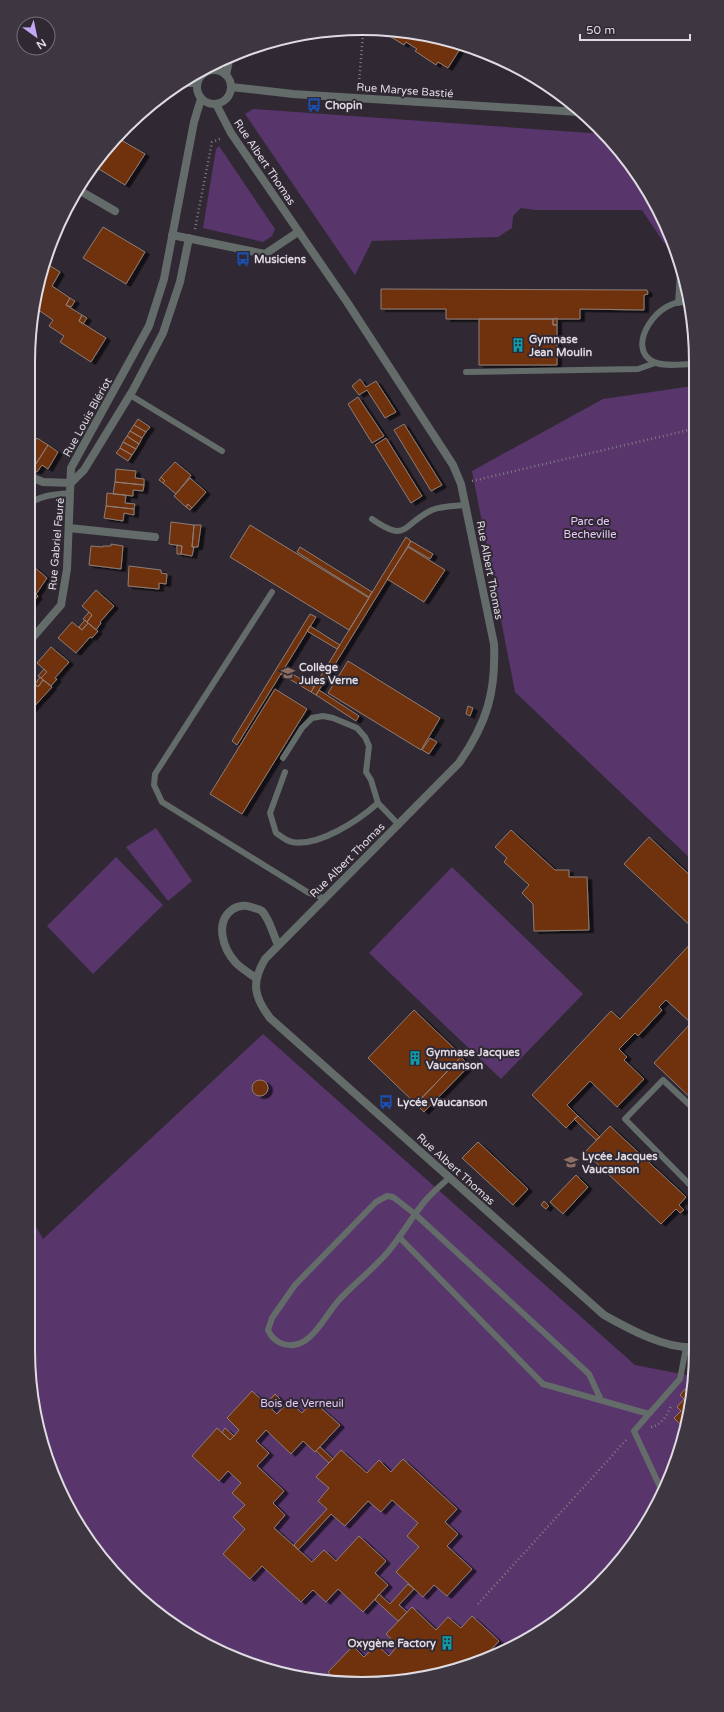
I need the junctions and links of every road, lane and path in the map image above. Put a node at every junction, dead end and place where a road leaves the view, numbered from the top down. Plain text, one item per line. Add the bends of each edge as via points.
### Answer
1 (363, 35) edge
2 (228, 64) edge
3 (216, 69) edge
4 (226, 75) junction
5 (198, 80) edge
6 (359, 82) dead end
7 (192, 83) edge
8 (196, 83) junction
9 (231, 87) junction
10 (201, 99) junction
11 (216, 104) junction
12 (572, 112) edge
13 (232, 133) junction
14 (83, 192) edge
15 (114, 211) dead end
16 (298, 232) junction
17 (172, 235) junction
18 (189, 238) junction
19 (679, 283) edge
20 (678, 303) junction
21 (684, 303) edge
22 (655, 363) junction
23 (689, 364) edge
24 (466, 372) dead end
25 (130, 395) junction
26 (689, 430) edge
27 (222, 451) dead end
28 (35, 479) edge
29 (71, 482) junction
30 (462, 484) junction
31 (71, 493) junction
32 (35, 501) edge
33 (466, 505) junction
34 (372, 518) dead end
35 (69, 528) junction
36 (155, 537) dead end
37 (272, 592) dead end
38 (35, 635) edge
39 (283, 758) dead end
40 (285, 772) dead end
41 (378, 803) junction
42 (398, 824) junction
43 (324, 898) junction
44 (278, 945) junction
45 (256, 978) junction
46 (689, 1104) edge
47 (449, 1178) junction
48 (689, 1184) edge
49 (415, 1214) junction
50 (399, 1237) junction
51 (686, 1348) junction
52 (689, 1348) edge
53 (689, 1351) edge
54 (601, 1400) junction
55 (649, 1414) junction
56 (634, 1431) junction
57 (659, 1485) edge
58 (478, 1604) dead end

1 - 6 path
2 - 4 street
3 - 4 street
4 - 9 street
5 - 8 street
7 - 8 street
8 - 10 street
9 - 11 street via 225,100
9 - 12 street, Rue Maryse Bastié
10 - 11 street via 206,103
10 - 17 street, Rue Louis Blériot via 194,122
11 - 13 street, Rue Albert Thomas
13 - 16 street, Rue Albert Thomas
13 - 18 path via 212,142 196,227
14 - 15 street
16 - 18 street via 265,254
16 - 30 street, Rue Albert Thomas via 406,391 447,454
17 - 18 street
17 - 29 street, Rue Louis Blériot via 164,279 149,326 71,468
18 - 25 street via 180,282 163,333
19 - 20 lane
20 - 21 lane
20 - 22 lane via 664,308 656,315 646,328 641,341 648,359
22 - 23 lane
22 - 24 lane via 638,369
25 - 27 lane
25 - 29 street via 84,470
26 - 30 path
28 - 29 street via 43,482
29 - 31 street, Rue Gabriel Fauré
30 - 33 street, Rue Albert Thomas
31 - 32 lane via 51,495
31 - 35 street, Rue Gabriel Fauré
33 - 34 lane via 432,510 402,531 384,527
33 - 42 street, Rue Albert Thomas via 494,644 495,667 492,689 480,730 459,763
35 - 36 street
35 - 38 street, Rue Gabriel Fauré via 67,569 61,605
37 - 43 lane via 155,774 154,785 162,802 310,894
39 - 41 lane via 302,728 312,718 323,716 346,722 365,736 369,746 366,772
40 - 41 lane via 270,813 276,833 291,842 318,840 350,824
41 - 42 lane
42 - 43 street, Rue Albert Thomas
43 - 44 street, Rue Albert Thomas
44 - 45 street, Rue Albert Thomas via 264,959
44 - 45 street via 261,910 248,906 236,907 227,913 222,923 222,938 235,962
45 - 47 street, Rue Albert Thomas via 255,988 261,1006 270,1018
46 - 48 lane via 663,1080 624,1119
47 - 49 lane
47 - 51 street, Rue Albert Thomas via 604,1315 632,1330
49 - 50 lane
49 - 50 lane via 393,1197 387,1196 376,1202 295,1285 272,1318 268,1330 272,1338 283,1344 298,1344 314,1333 338,1301 387,1253
49 - 54 lane via 589,1374
50 - 54 lane via 543,1384
51 - 52 street, Rue Albert Thomas
51 - 53 lane
51 - 55 lane via 680,1379
54 - 55 lane
55 - 56 lane
56 - 57 lane
56 - 58 path

